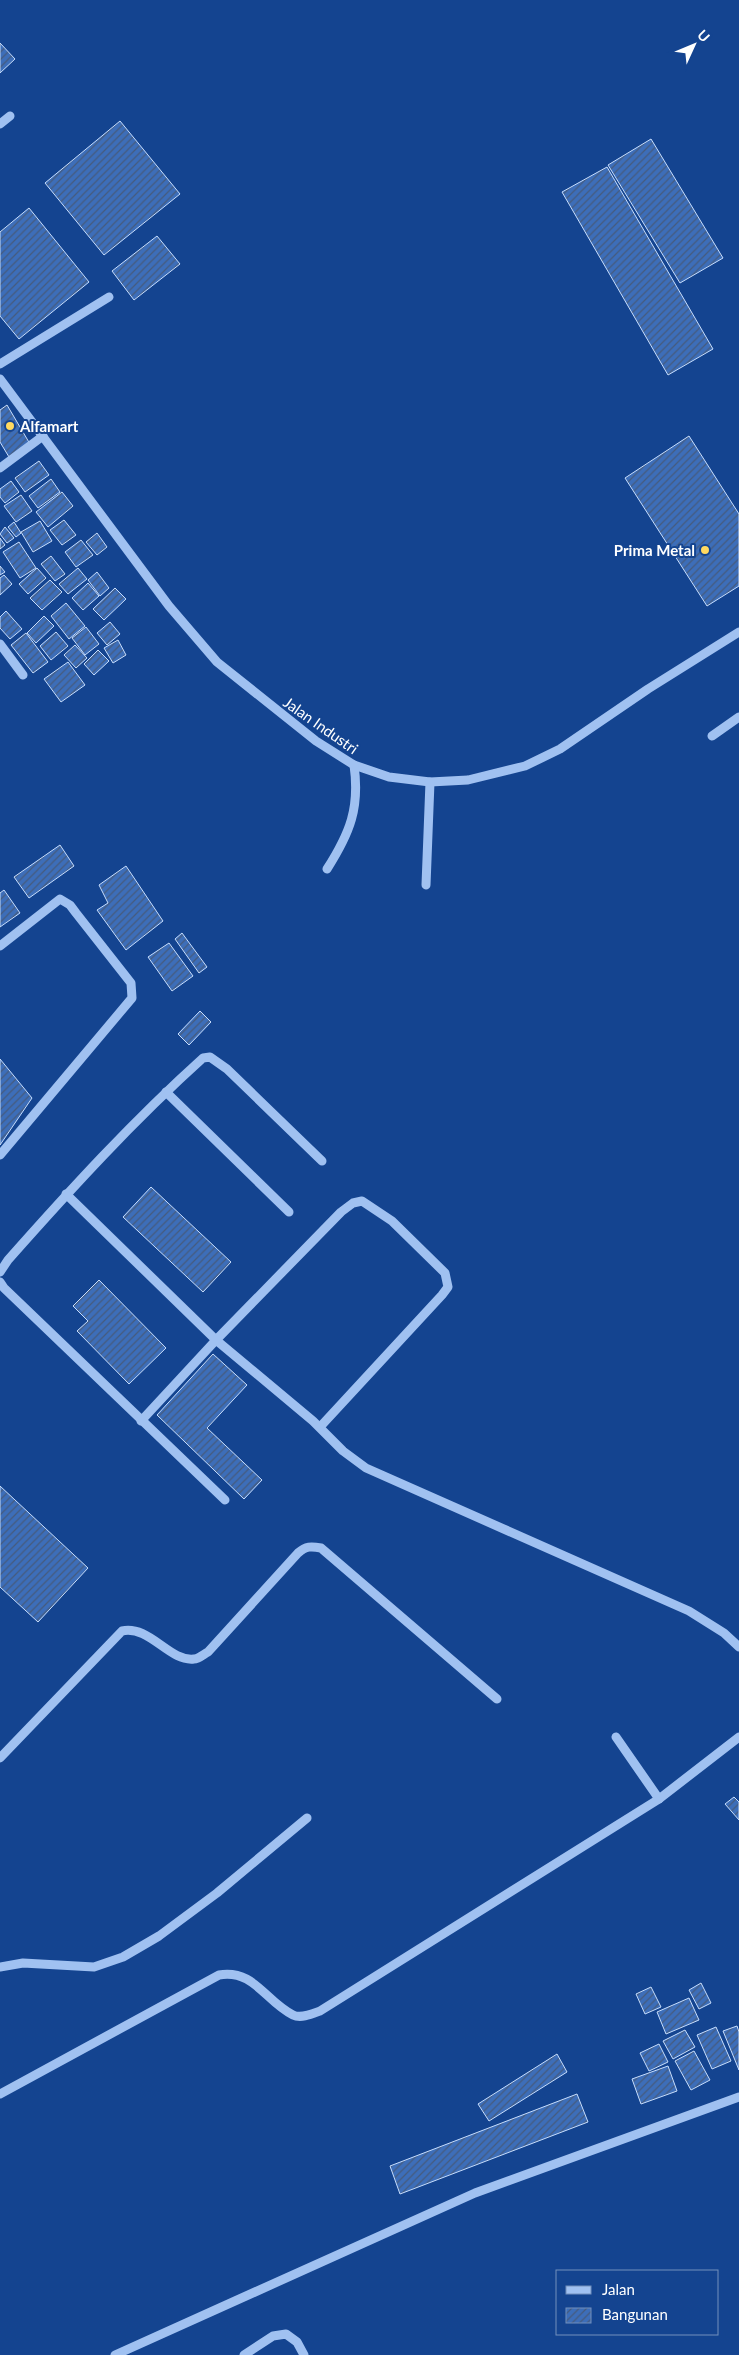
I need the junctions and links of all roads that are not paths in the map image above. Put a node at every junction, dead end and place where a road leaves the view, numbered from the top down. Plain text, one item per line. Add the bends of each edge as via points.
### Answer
1 (10, 116) dead end
2 (0, 124) edge
3 (109, 297) dead end
4 (0, 364) edge
5 (0, 380) edge
6 (43, 436) junction
7 (0, 468) edge
8 (739, 632) edge
9 (0, 644) edge
10 (23, 675) dead end
11 (739, 717) edge
12 (712, 736) dead end
13 (354, 765) junction
14 (430, 782) junction
15 (327, 869) dead end
16 (426, 885) dead end
17 (0, 946) edge
18 (166, 1092) junction
19 (0, 1155) edge
20 (322, 1161) dead end
21 (66, 1194) junction
22 (288, 1212) dead end
23 (0, 1272) edge
24 (0, 1282) edge
25 (216, 1340) junction
26 (141, 1421) junction
27 (320, 1427) junction
28 (225, 1500) dead end
29 (739, 1647) edge
30 (497, 1699) dead end
31 (616, 1737) dead end
32 (739, 1737) edge
33 (0, 1758) edge
34 (659, 1799) junction
35 (307, 1818) dead end
36 (0, 1967) edge
37 (0, 2094) edge
38 (739, 2097) edge
39 (115, 2355) edge
40 (244, 2355) edge
41 (304, 2355) edge

1 - 2 street
3 - 4 street
5 - 6 street, Jalan Industri
6 - 7 street
6 - 13 street, Jalan Industri via 169,606 217,662 316,741
8 - 14 street, Jalan Industri via 538,760 509,771 468,780
9 - 10 street
11 - 12 street
13 - 14 street, Jalan Industri via 389,777
13 - 15 street via 357,789 350,827
14 - 16 street
17 - 19 street via 60,900 70,905 131,983 133,990 132,998
18 - 20 street via 203,1058 210,1057 228,1069
18 - 21 street
18 - 22 street
21 - 23 street
21 - 25 street
24 - 26 street
25 - 26 street
25 - 27 street
25 - 27 street via 341,1212 362,1201 392,1221 445,1273 448,1287
26 - 28 street
27 - 29 street via 342,1451 366,1468 688,1611 724,1633
30 - 33 street via 322,1548 311,1546 298,1552 208,1652 196,1659 184,1658 143,1633 132,1629 122,1631
31 - 34 street
32 - 34 street
34 - 37 street via 320,2011 294,2016 246,1978 232,1973 219,1976
35 - 36 street via 217,1893 159,1936 124,1957 94,1967 23,1963
38 - 39 street via 475,2193
40 - 41 street via 272,2336 286,2334 297,2342

